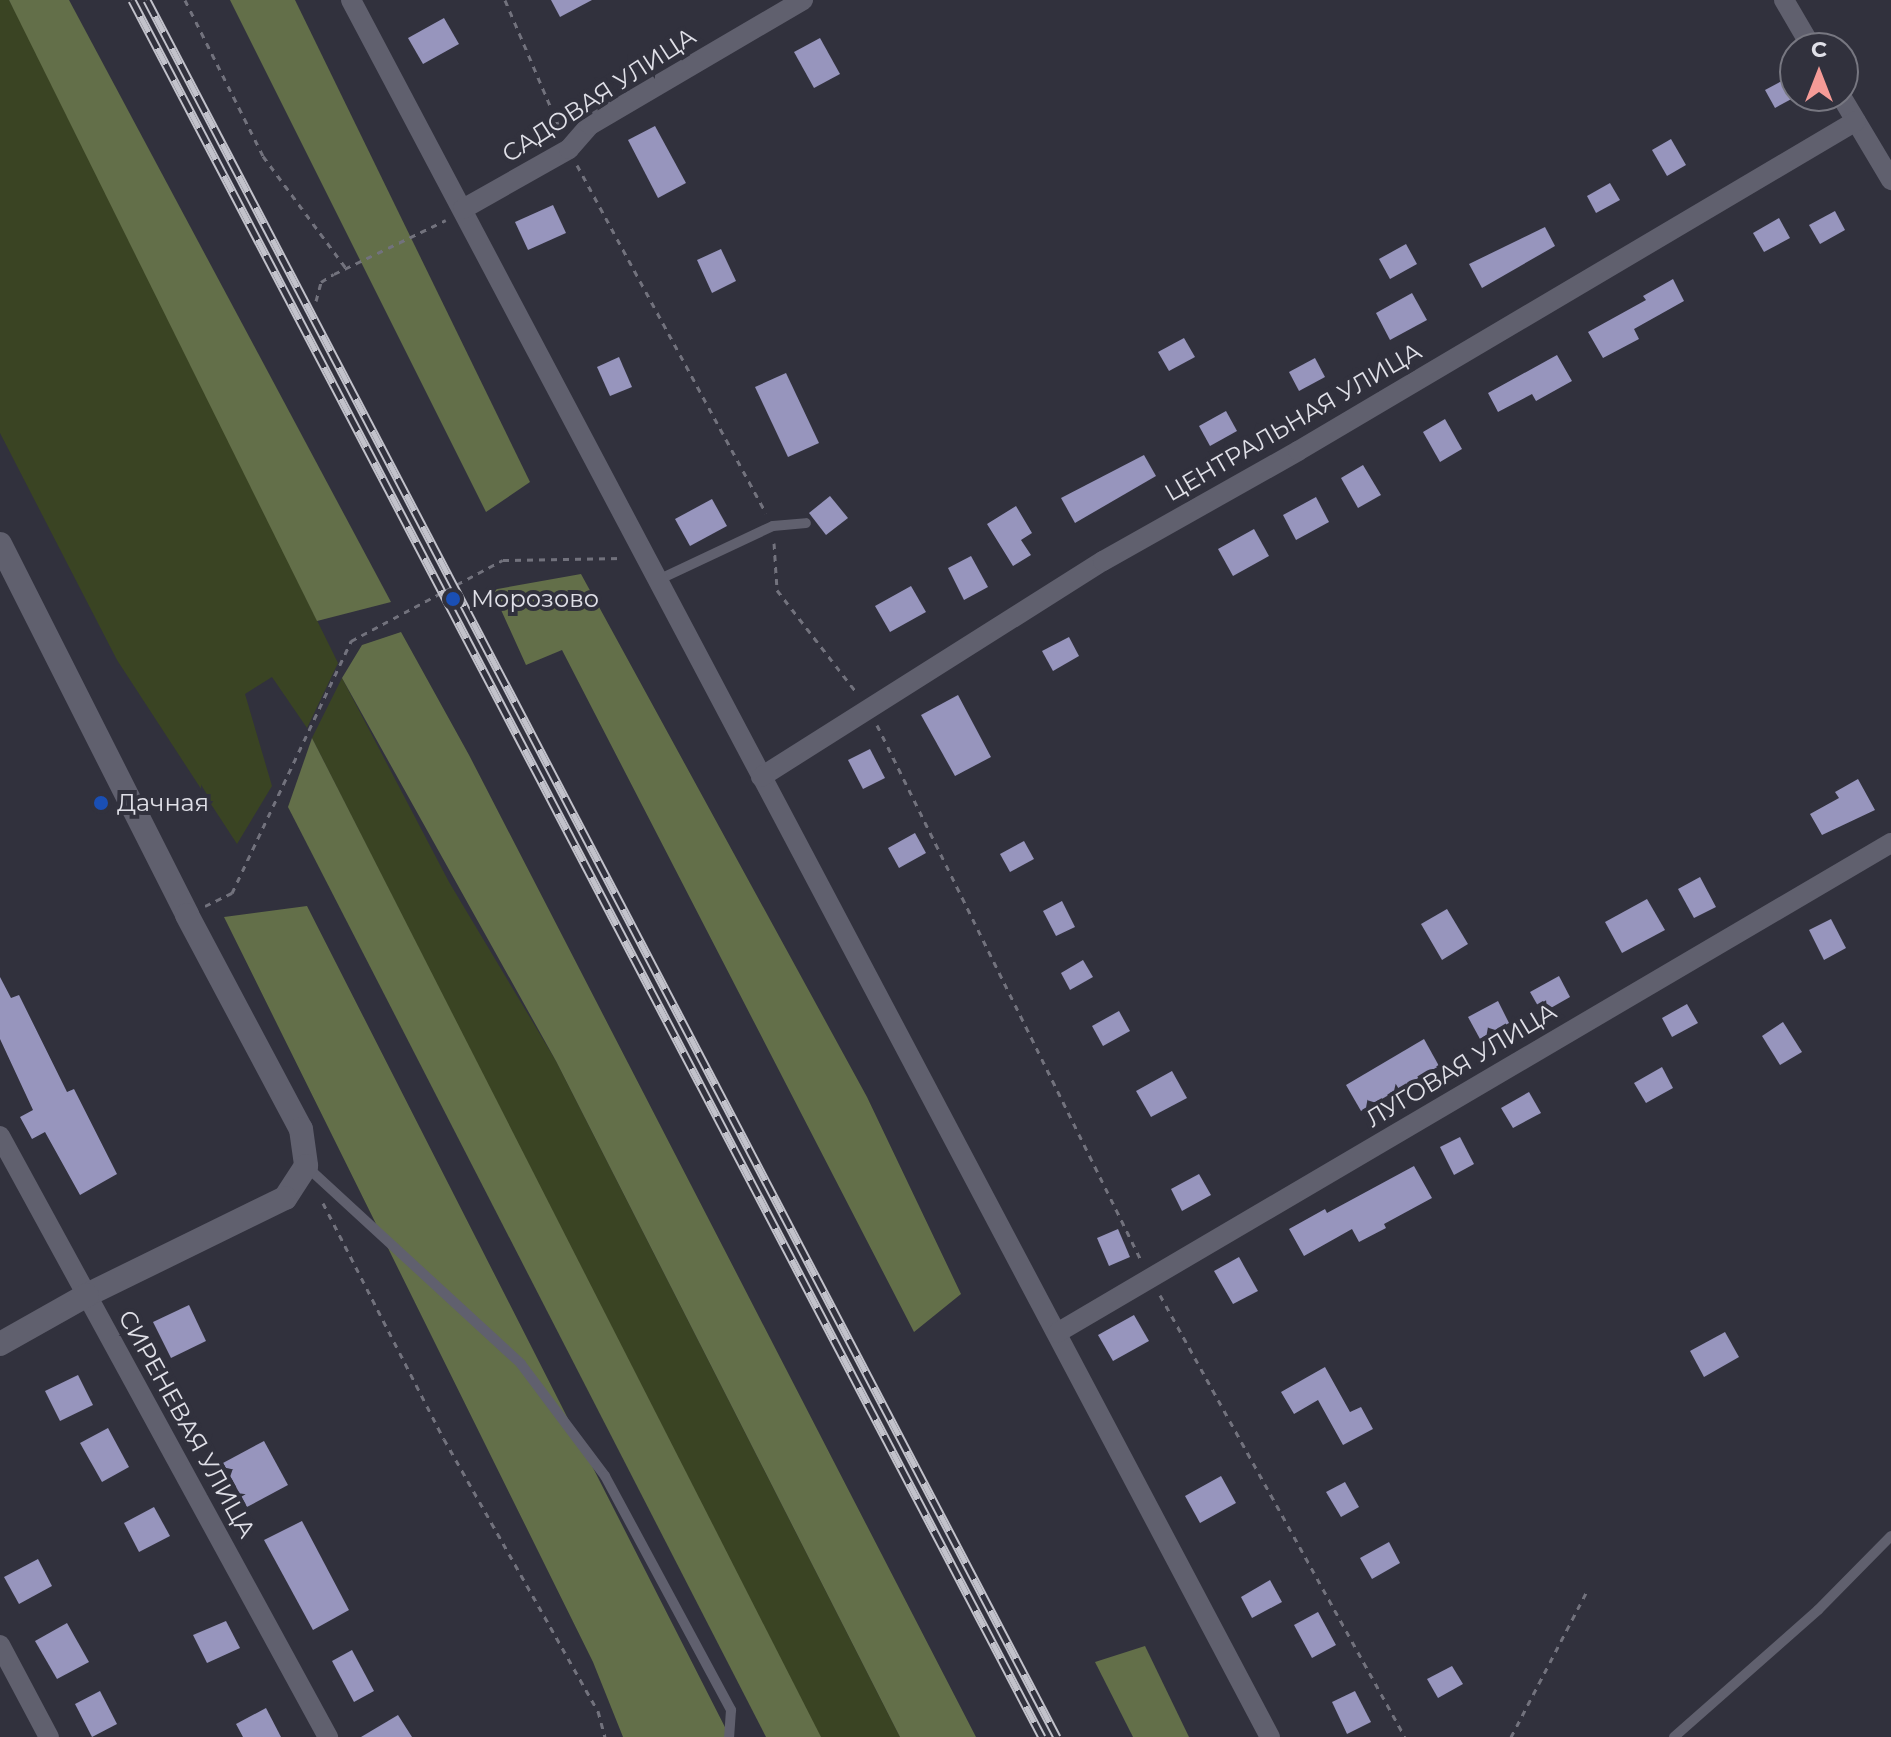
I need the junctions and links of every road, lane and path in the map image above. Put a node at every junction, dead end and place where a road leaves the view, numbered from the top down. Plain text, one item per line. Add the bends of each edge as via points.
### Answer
1 (185, 0) edge
2 (351, 0) edge
3 (505, 0) edge
4 (803, 0) edge
5 (1784, 0) edge
6 (1803, 32) edge
7 (1851, 112) edge
8 (1856, 121) junction
9 (569, 149) junction
10 (1891, 180) edge
11 (463, 209) junction
12 (346, 268) junction
13 (316, 301) dead end
14 (806, 523) dead end
15 (773, 526) junction
16 (0, 544) edge
17 (646, 558) junction
18 (658, 580) junction
19 (870, 711) junction
20 (761, 777) junction
21 (1891, 843) edge
22 (187, 915) junction
23 (0, 1136) edge
24 (306, 1166) junction
25 (1151, 1278) junction
26 (87, 1295) junction
27 (1057, 1333) junction
28 (0, 1344) edge
29 (1891, 1536) edge
30 (1587, 1591) dead end
31 (0, 1645) edge
32 (49, 1737) edge
33 (328, 1737) edge
34 (605, 1737) edge
35 (729, 1737) edge
36 (1270, 1737) edge
37 (1405, 1737) edge
38 (1511, 1737) edge
39 (1674, 1737) edge

1 - 12 path via 263,156
2 - 11 street
3 - 9 path
4 - 9 street, САДОВАЯ УЛИЦА via 590,125
5 - 6 street
7 - 8 street
8 - 10 street
8 - 19 street, ЦЕНТРАЛЬНАЯ УЛИЦА via 1103,561
9 - 11 street, САДОВАЯ УЛИЦА
9 - 15 path
11 - 12 path
11 - 17 street
12 - 13 path via 321,282
14 - 15 lane
15 - 18 lane
15 - 19 path via 777,590
16 - 22 street
17 - 18 street
17 - 22 path via 503,560 351,641 232,893
18 - 20 street
19 - 20 street, ЦЕНТРАЛЬНАЯ УЛИЦА
19 - 25 path
20 - 27 street
21 - 25 street, ЛУГОВАЯ УЛИЦА
22 - 24 street via 301,1129
23 - 26 street, СИРЕНЕВАЯ УЛИЦА
24 - 26 street via 285,1198
24 - 34 path via 444,1439 598,1711
24 - 35 lane via 521,1364 605,1476 731,1710
25 - 27 street, ЛУГОВАЯ УЛИЦА
25 - 37 path
26 - 28 street
26 - 33 street, СИРЕНЕВАЯ УЛИЦА
27 - 36 street
29 - 39 lane via 1818,1610
30 - 38 path
31 - 32 street

